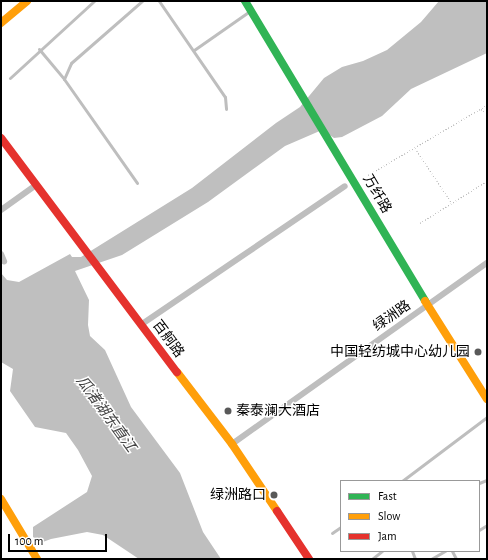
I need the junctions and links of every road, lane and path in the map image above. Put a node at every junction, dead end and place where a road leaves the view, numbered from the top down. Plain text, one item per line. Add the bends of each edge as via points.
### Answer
1 (27, 1) edge
2 (94, 1) edge
3 (142, 1) edge
4 (159, 1) edge
5 (245, 1) edge
6 (251, 10) junction
7 (1, 23) edge
8 (39, 49) junction
9 (194, 50) junction
10 (10, 78) dead end
11 (64, 79) junction
12 (487, 105) edge
13 (480, 108) junction
14 (226, 109) dead end
15 (487, 113) edge
16 (1, 138) edge
17 (415, 148) junction
18 (368, 175) dead end
19 (487, 181) edge
20 (137, 183) dead end
21 (36, 185) junction
22 (345, 186) dead end
23 (451, 203) junction
24 (1, 210) edge
25 (420, 223) dead end
26 (1, 254) edge
27 (4, 261) dead end
28 (487, 263) edge
29 (427, 305) junction
30 (142, 324) junction
31 (487, 399) edge
32 (487, 417) edge
33 (232, 444) junction
34 (403, 480) edge
35 (1, 499) edge
36 (340, 528) edge
37 (332, 533) dead end
38 (381, 552) edge
39 (442, 552) edge
40 (37, 559) edge
41 (309, 559) edge
42 (372, 559) edge
43 (431, 559) edge

1 - 7 street
2 - 8 lane
3 - 11 lane via 71,62
4 - 9 lane
5 - 6 street, 万纤路
6 - 9 lane
6 - 29 street, 万纤路
8 - 10 lane
8 - 11 lane
9 - 14 lane via 226,97
11 - 20 lane
12 - 13 path
13 - 15 path
13 - 17 path
16 - 21 street, 百舸路
17 - 18 path
17 - 23 path
19 - 23 path
21 - 24 street
21 - 30 street, 百舸路
22 - 30 street
23 - 25 path
26 - 27 street
28 - 29 street, 绿洲路
29 - 31 street, 万纤路
29 - 33 street, 绿洲路
30 - 33 street, 百舸路
32 - 34 lane
33 - 41 street, 百舸路
35 - 40 street
36 - 37 lane
38 - 42 lane
39 - 43 lane

